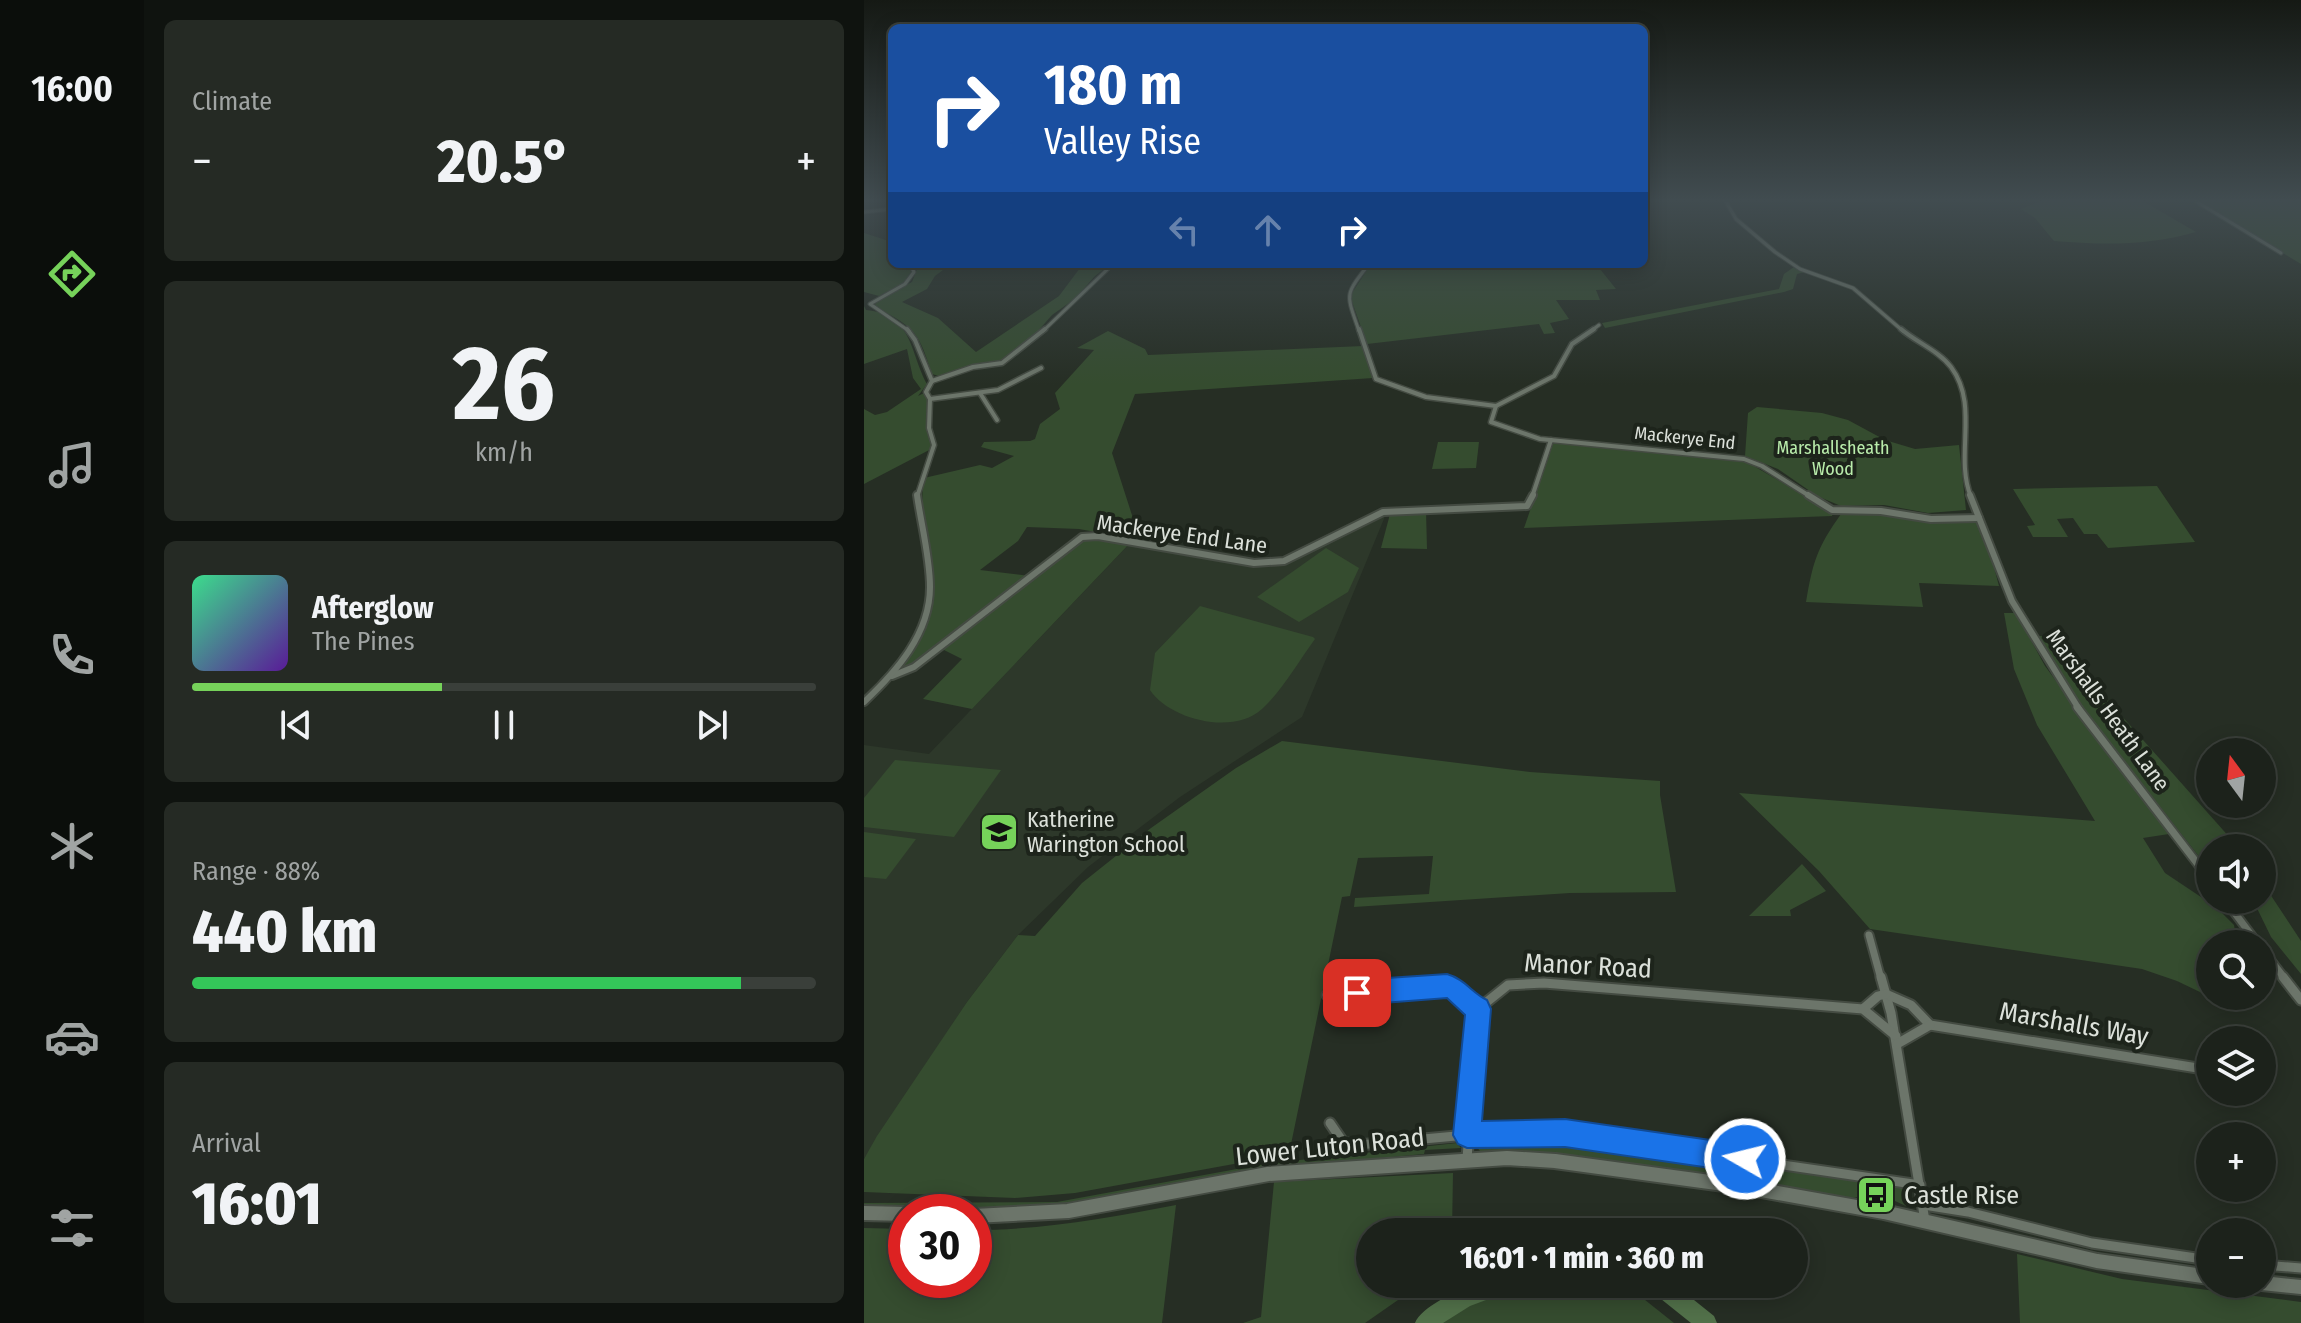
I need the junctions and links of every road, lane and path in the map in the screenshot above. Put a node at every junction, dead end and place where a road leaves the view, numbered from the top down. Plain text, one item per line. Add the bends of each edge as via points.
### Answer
1 (1789, 262) edge
2 (912, 268) edge
3 (1109, 268) edge
4 (1366, 268) edge
5 (1599, 325) dead end
6 (1041, 368) dead end
7 (932, 381) junction
8 (980, 393) junction
9 (930, 399) junction
10 (1496, 406) junction
11 (997, 420) dead end
12 (1551, 440) junction
13 (1979, 518) junction
14 (892, 676) junction
15 (864, 702) edge
16 (2196, 861) edge
17 (1869, 935) dead end
18 (2276, 967) edge
19 (1886, 994) junction
20 (1327, 995) dead end
21 (2301, 1000) edge
22 (1478, 1009) junction
23 (1863, 1009) junction
24 (1930, 1025) junction
25 (1896, 1040) junction
26 (2196, 1068) edge
27 (1330, 1123) dead end
28 (1467, 1135) junction
29 (1467, 1159) junction
30 (1920, 1185) junction
31 (1924, 1205) junction
32 (864, 1213) edge
33 (888, 1214) edge
34 (992, 1215) edge
35 (1925, 1221) junction
36 (2196, 1258) edge
37 (2276, 1266) edge
38 (2301, 1268) edge
39 (2196, 1275) edge
40 (2276, 1284) edge
41 (2301, 1287) edge

1 - 13 street, Marshalls Heath Lane via 1853,288 1952,368 1968,412 1963,464
2 - 7 street via 909,281 870,304 913,336
3 - 7 street via 1002,363
4 - 10 street via 1348,298 1376,379 1426,397
5 - 10 street via 1572,344 1554,376
6 - 8 street via 1015,384
7 - 9 street via 926,392
8 - 9 street
8 - 11 street
9 - 14 street via 934,445 917,494 929,595 917,637
10 - 12 street, Mackerye End via 1494,426
12 - 13 street, Mackerye End via 1744,459 1839,512
12 - 14 street, Mackerye End Lane via 1527,506 1383,512 1276,564 1082,537 914,667
13 - 16 street, Marshalls Heath Lane via 2012,601 2051,668
14 - 15 street
17 - 19 street
18 - 21 street
19 - 23 street
19 - 24 street via 1911,1005
19 - 25 street
20 - 22 street via 1447,986
22 - 23 street, Manor Road via 1508,985 1544,983
22 - 28 street
23 - 25 street
24 - 25 street
24 - 26 street, Marshalls Way
25 - 30 street
27 - 28 street, Lower Luton Road via 1343,1142 1358,1145
28 - 29 street
28 - 30 street, Lower Luton Road via 1565,1133
29 - 34 main road, Lower Luton Road via 1262,1174 1068,1211
29 - 35 main road, Lower Luton Road via 1555,1161 1739,1186
30 - 31 street
31 - 35 street
31 - 36 street via 2092,1243
32 - 33 main road
35 - 39 main road, Lower Luton Road via 2097,1261
37 - 38 street
40 - 41 main road

